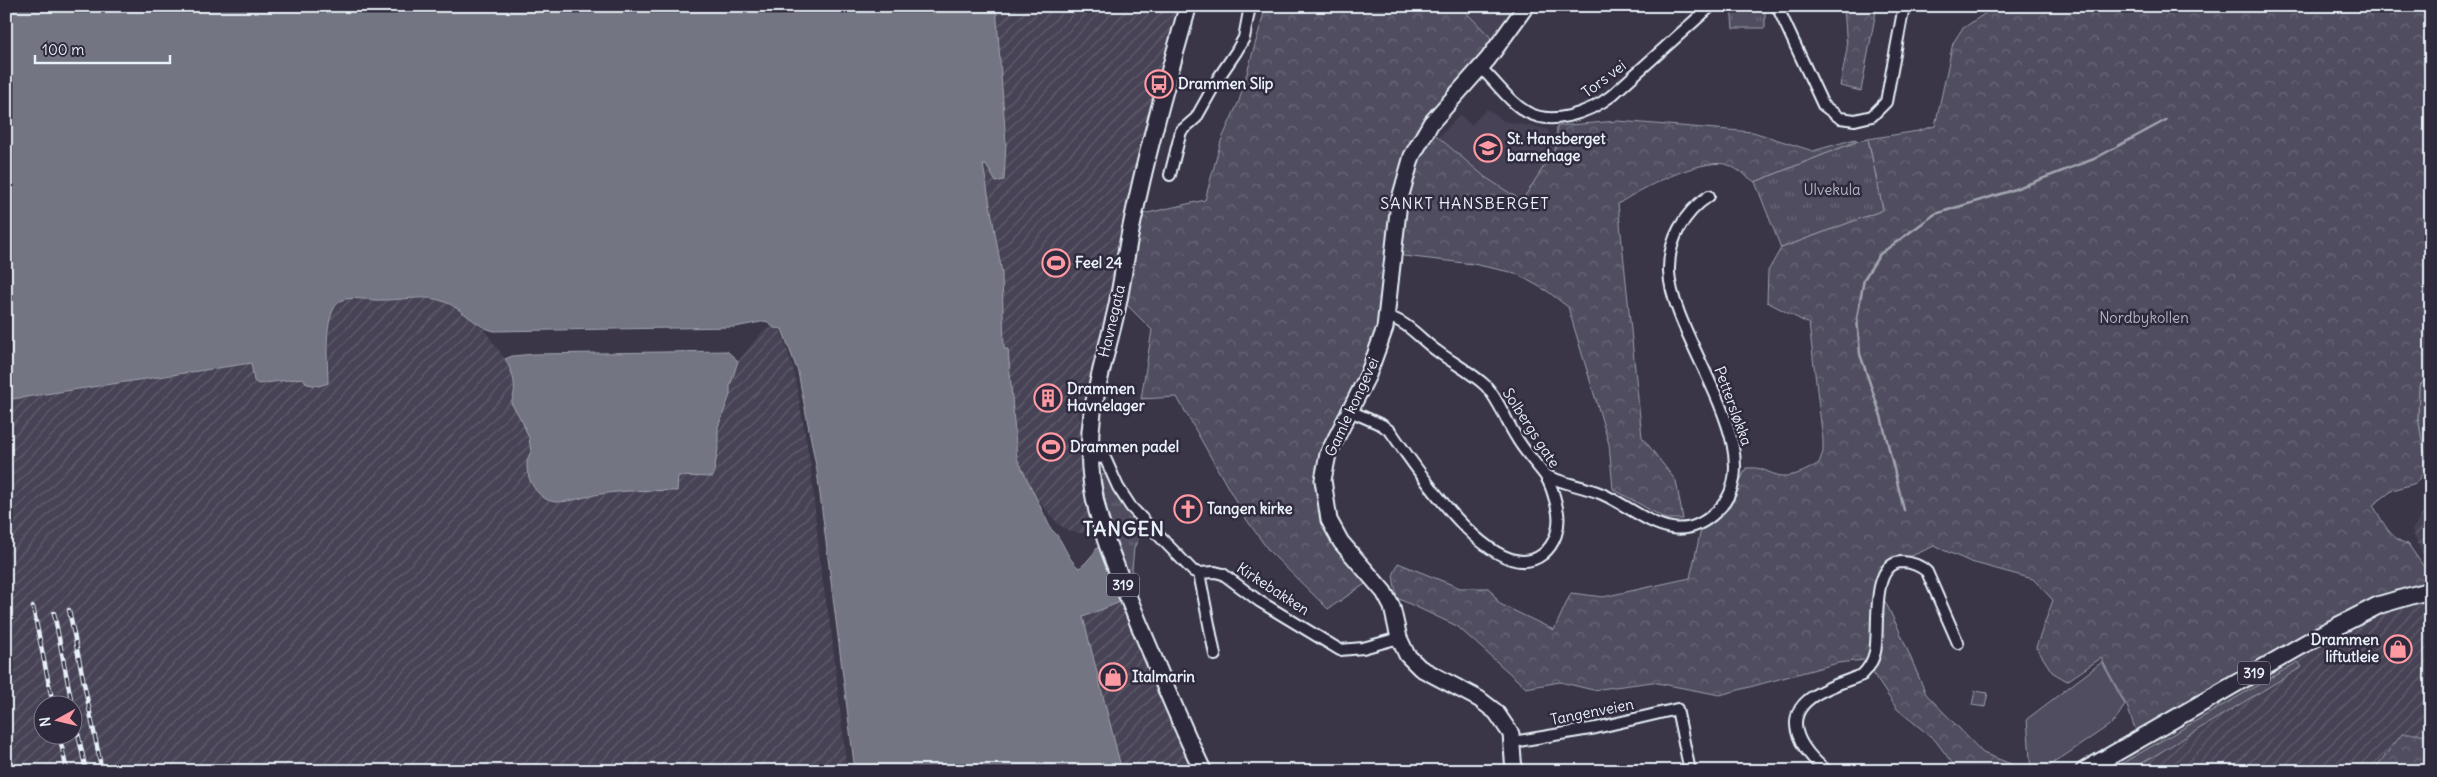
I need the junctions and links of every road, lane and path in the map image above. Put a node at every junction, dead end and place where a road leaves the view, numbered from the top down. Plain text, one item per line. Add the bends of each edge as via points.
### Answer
1 (1188, 6) edge
2 (1250, 6) edge
3 (1526, 6) edge
4 (1711, 6) edge
5 (1777, 6) edge
6 (1904, 6) edge
7 (1481, 68) junction
8 (1170, 175) dead end
9 (1709, 196) dead end
10 (1388, 317) junction
11 (1350, 411) junction
12 (1090, 456) junction
13 (1545, 475) junction
14 (1199, 573) junction
15 (2431, 590) edge
16 (1399, 638) junction
17 (1958, 643) dead end
18 (1215, 655) dead end
19 (1512, 742) junction
20 (1203, 771) edge
21 (1514, 771) edge
22 (1690, 771) edge
23 (1827, 771) edge
24 (2084, 771) edge

1 - 12 main road, Havnegata / 319 via 1143,177 1118,304 1096,388 1090,422
2 - 8 street via 1244,38 1196,118 1181,131
3 - 7 main road, Gamle kongevei
4 - 7 street, Tors vei via 1615,93 1595,107 1577,114 1550,120 1529,114 1519,108
5 - 6 street via 1823,104 1840,118 1855,120 1872,116 1890,93
7 - 10 main road, Gamle kongevei via 1438,114 1412,156 1398,210
9 - 13 street, Pettersløkka via 1698,203 1681,225 1669,256 1669,275 1681,322 1734,446 1737,472 1730,495 1716,513 1704,521 1682,528 1669,528 1646,519 1604,494
10 - 11 main road, Gamle kongevei via 1380,346
10 - 13 street, Solbergs gate via 1400,321 1486,387 1523,448
11 - 13 street, Solbergs gate via 1391,432 1470,532 1507,558 1518,561 1534,559 1549,549 1554,541 1559,524 1558,511
11 - 16 main road, Gamle kongevei via 1325,467 1324,496 1329,520 1341,542 1384,592 1392,607
12 - 14 street via 1105,458 1131,507 1188,566
12 - 20 main road, Havnegata / 319 via 1094,497 1104,537
14 - 16 street, Kirkebakken via 1223,574 1259,601 1340,650 1363,648
14 - 18 street
15 - 24 main road, 319 via 2379,606 2329,631
16 - 19 main road, Gamle kongevei via 1407,655 1420,668 1479,699 1496,712 1507,726
17 - 23 street via 1926,572 1905,562 1891,566 1880,590 1876,651 1868,669 1862,675 1817,694 1804,704 1798,715 1800,743
19 - 21 main road, Gamle kongevei
19 - 22 street, Tangenveien via 1596,728 1677,709

